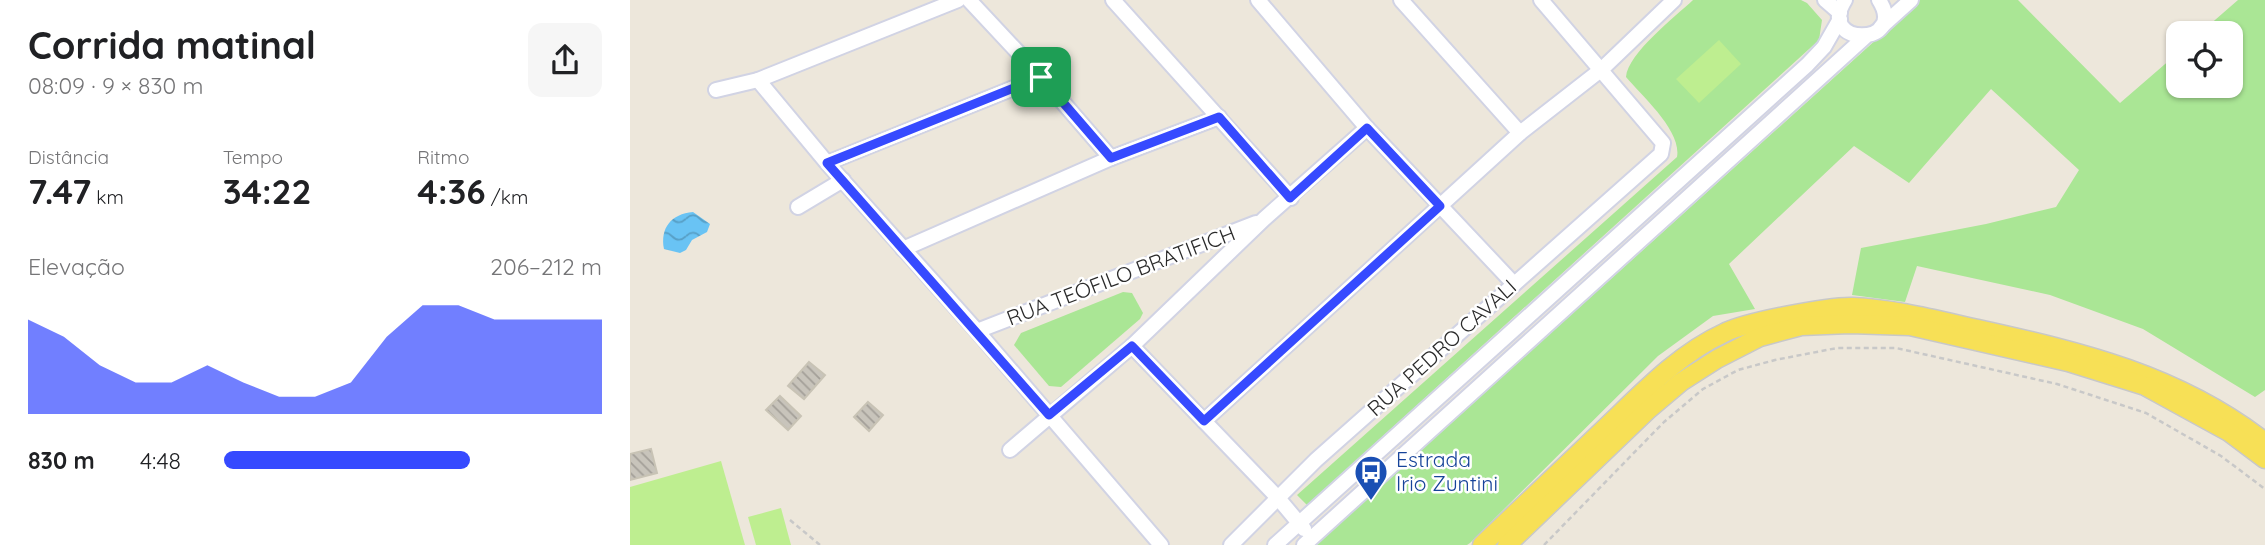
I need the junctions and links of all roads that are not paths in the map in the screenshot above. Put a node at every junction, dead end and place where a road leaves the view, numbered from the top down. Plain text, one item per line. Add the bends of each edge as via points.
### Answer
1 (958, 0) edge
2 (969, 0) edge
3 (1113, 0) edge
4 (1258, 0) edge
5 (1401, 0) edge
6 (1541, 0) edge
7 (1674, 0) edge
8 (1825, 0) edge
9 (1879, 0) edge
10 (1911, 0) edge
11 (1841, 11) edge
12 (1881, 27) junction
13 (1865, 37) junction
14 (1602, 69) junction
15 (1041, 77) junction
16 (758, 80) junction
17 (716, 90) dead end
18 (1219, 117) junction
19 (1367, 128) junction
20 (1520, 133) junction
21 (1111, 158) junction
22 (827, 163) junction
23 (843, 180) junction
24 (1290, 198) junction
25 (1440, 206) junction
26 (798, 207) dead end
27 (1264, 219) junction
28 (903, 249) junction
29 (1514, 284) junction
30 (977, 331) junction
31 (1132, 346) junction
32 (1049, 415) junction
33 (1204, 421) junction
34 (2265, 442) edge
35 (1010, 450) dead end
36 (2265, 459) edge
37 (1278, 498) junction
38 (1299, 523) junction
39 (1308, 541) edge
40 (1161, 545) edge
41 (1231, 545) edge
42 (1275, 545) edge
43 (1482, 545) edge
44 (1507, 545) edge

1 - 16 street
2 - 15 street
3 - 18 street
4 - 19 street
5 - 20 street
6 - 14 street
7 - 14 street
8 - 11 street
9 - 12 street via 1884,12
10 - 12 street
11 - 13 street via 1847,31
11 - 38 street via 1824,47 1807,65
12 - 13 street
13 - 39 street
14 - 20 street
14 - 29 street, RUA PEDRO CAVALI via 1663,143 1662,151
15 - 21 street
15 - 22 street
16 - 17 street
16 - 22 street
18 - 21 street
18 - 24 street
19 - 24 street
19 - 25 street
20 - 25 street
21 - 28 street
22 - 23 street
23 - 26 street
23 - 28 street
24 - 27 street
25 - 29 street
25 - 33 street
27 - 30 street, RUA TEÓFILO BRATIFICH
27 - 31 street
28 - 30 street
29 - 37 street, RUA PEDRO CAVALI
30 - 32 street
31 - 32 street
31 - 33 street
32 - 35 street
32 - 40 street
33 - 37 street
34 - 43 main road via 2192,396 2104,359 1906,313 1851,307 1726,331 1701,345 1636,398
36 - 44 main road via 2229,432 2145,386 2067,362 1910,327 1801,326 1760,337 1681,382
37 - 38 street
37 - 41 street, RUA PEDRO CAVALI
38 - 39 street
38 - 42 street

